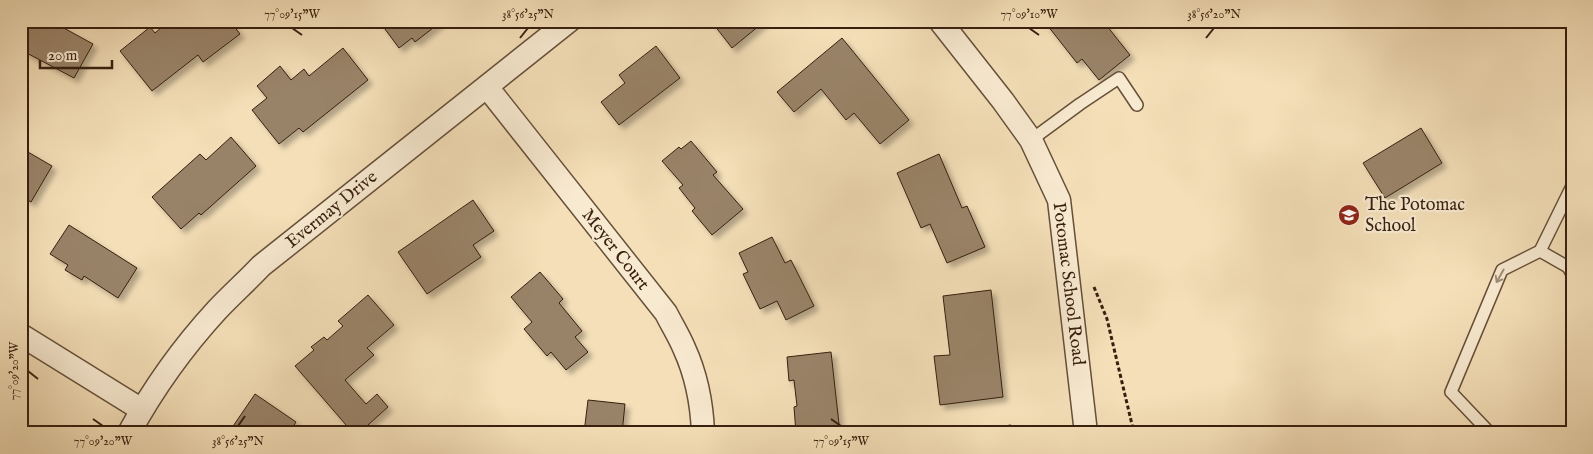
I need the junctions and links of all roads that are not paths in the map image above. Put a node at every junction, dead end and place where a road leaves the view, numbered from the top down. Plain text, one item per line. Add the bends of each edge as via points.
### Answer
1 (569, 21) edge
2 (940, 21) edge
3 (487, 86) junction
4 (1137, 105) dead end
5 (1031, 140) junction
6 (1572, 186) edge
7 (1540, 251) junction
8 (1572, 274) edge
9 (21, 335) edge
10 (142, 410) junction
11 (129, 433) edge
12 (703, 433) edge
13 (1086, 433) edge
14 (1490, 433) edge

1 - 3 street, Evermay Drive
2 - 5 street, Potomac School Road
3 - 10 street, Evermay Drive via 261,266 217,311 178,358
3 - 12 street, Meyer Court via 666,313 685,349 697,386
4 - 5 lane via 1119,78
5 - 13 street, Potomac School Road via 1059,200
6 - 7 lane
7 - 8 lane via 1568,267
7 -> 14 lane via 1502,270 1451,392
9 - 10 street
10 - 11 street, Evermay Drive

